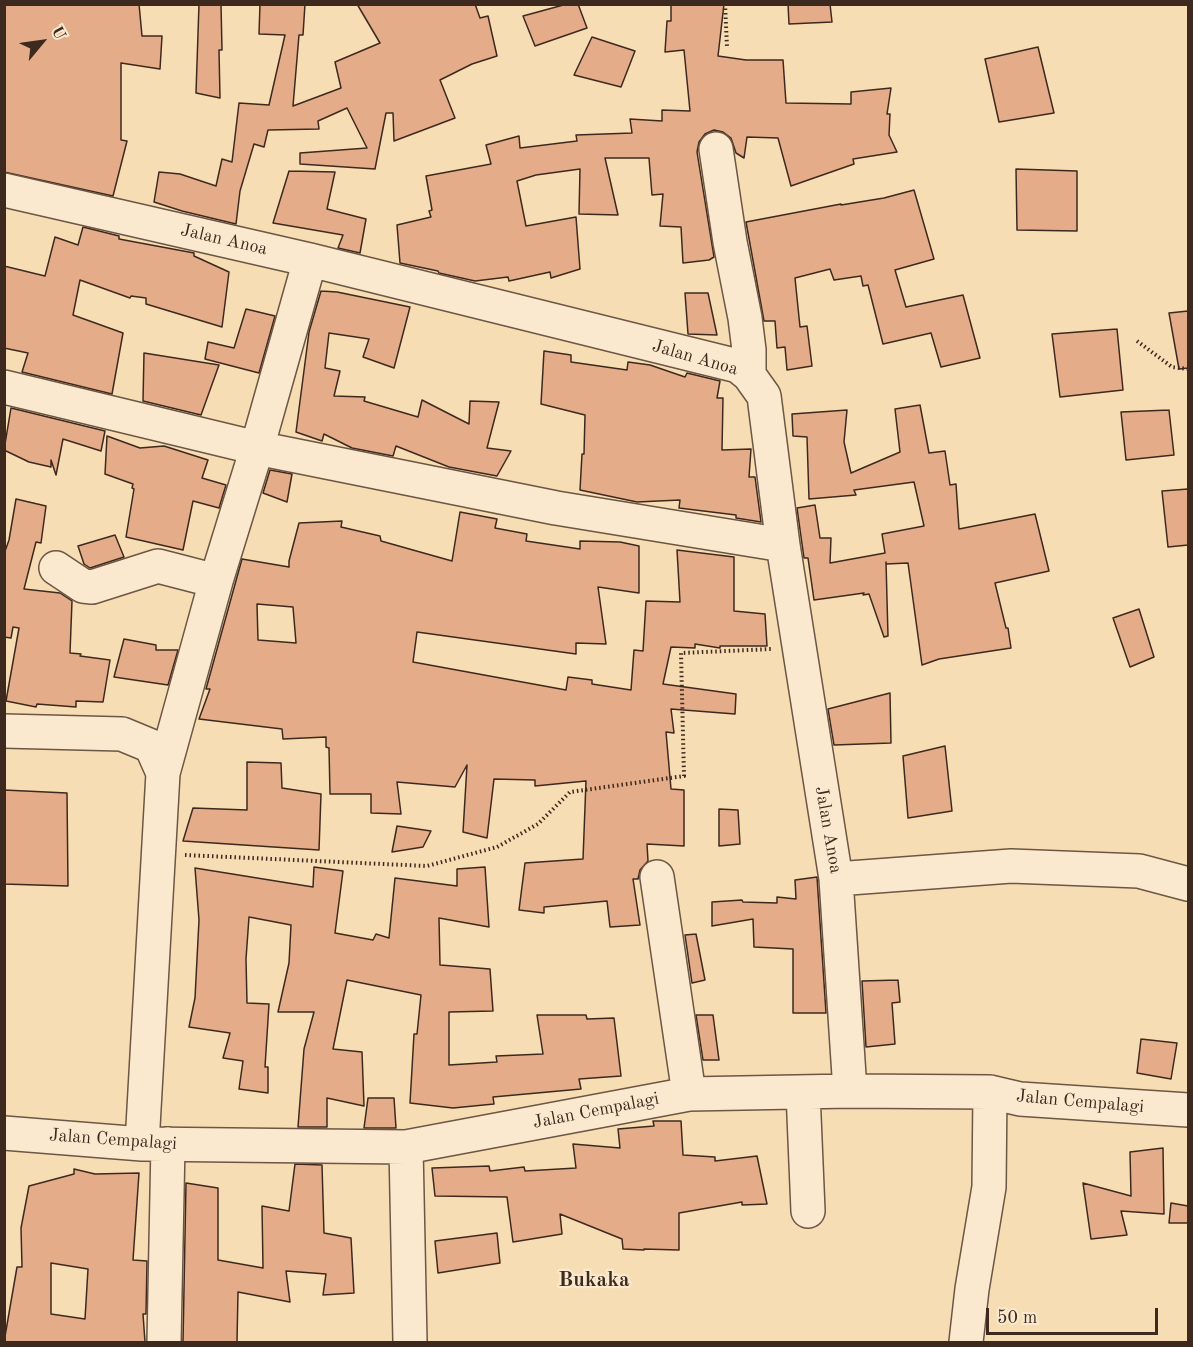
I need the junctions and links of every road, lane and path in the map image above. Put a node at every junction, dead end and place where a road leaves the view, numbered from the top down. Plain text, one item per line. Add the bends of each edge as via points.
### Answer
1 (725, 4) edge
2 (727, 47) dead end
3 (716, 148) dead end
4 (4, 190) edge
5 (310, 260) junction
6 (1137, 341) dead end
7 (1188, 369) edge
8 (749, 375) junction
9 (4, 387) edge
10 (257, 448) junction
11 (783, 545) junction
12 (56, 568) dead end
13 (216, 581) junction
14 (800, 648) junction
15 (4, 731) edge
16 (163, 773) junction
17 (158, 854) junction
18 (657, 878) dead end
19 (836, 879) junction
20 (1188, 884) edge
21 (850, 1091) junction
22 (803, 1092) junction
23 (990, 1092) junction
24 (688, 1094) junction
25 (1188, 1110) edge
26 (4, 1133) edge
27 (155, 1144) junction
28 (406, 1147) junction
29 (808, 1211) dead end
30 (164, 1342) edge
31 (410, 1342) edge
32 (966, 1342) edge

1 - 2 path
3 - 8 street via 745,318
4 - 5 street, Jalan Anoa
5 - 8 street, Jalan Anoa via 738,366
5 - 10 street
6 - 7 path via 1172,367
8 - 11 street, Jalan Anoa via 764,396
9 - 10 street
10 - 11 street via 556,508
10 - 13 street
11 - 14 street, Jalan Anoa
12 - 13 street via 83,586 92,587 158,566
13 - 16 street
14 - 17 path via 681,653 684,776 570,792 538,824 497,847 427,866
14 - 19 street, Jalan Anoa
15 - 16 street via 122,734 151,746
16 - 17 street
17 - 27 street
18 - 24 street
19 - 20 street via 1011,866 1139,871
19 - 21 street, Jalan Anoa
21 - 22 street, Jalan Cempalagi
21 - 23 street, Jalan Cempalagi
22 - 24 street, Jalan Cempalagi
22 - 29 street
23 - 25 street, Jalan Cempalagi via 1020,1099
23 - 32 street via 989,1187
24 - 28 street, Jalan Cempalagi
26 - 27 street, Jalan Cempalagi
27 - 28 street, Jalan Cempalagi
27 - 30 street
28 - 31 street

